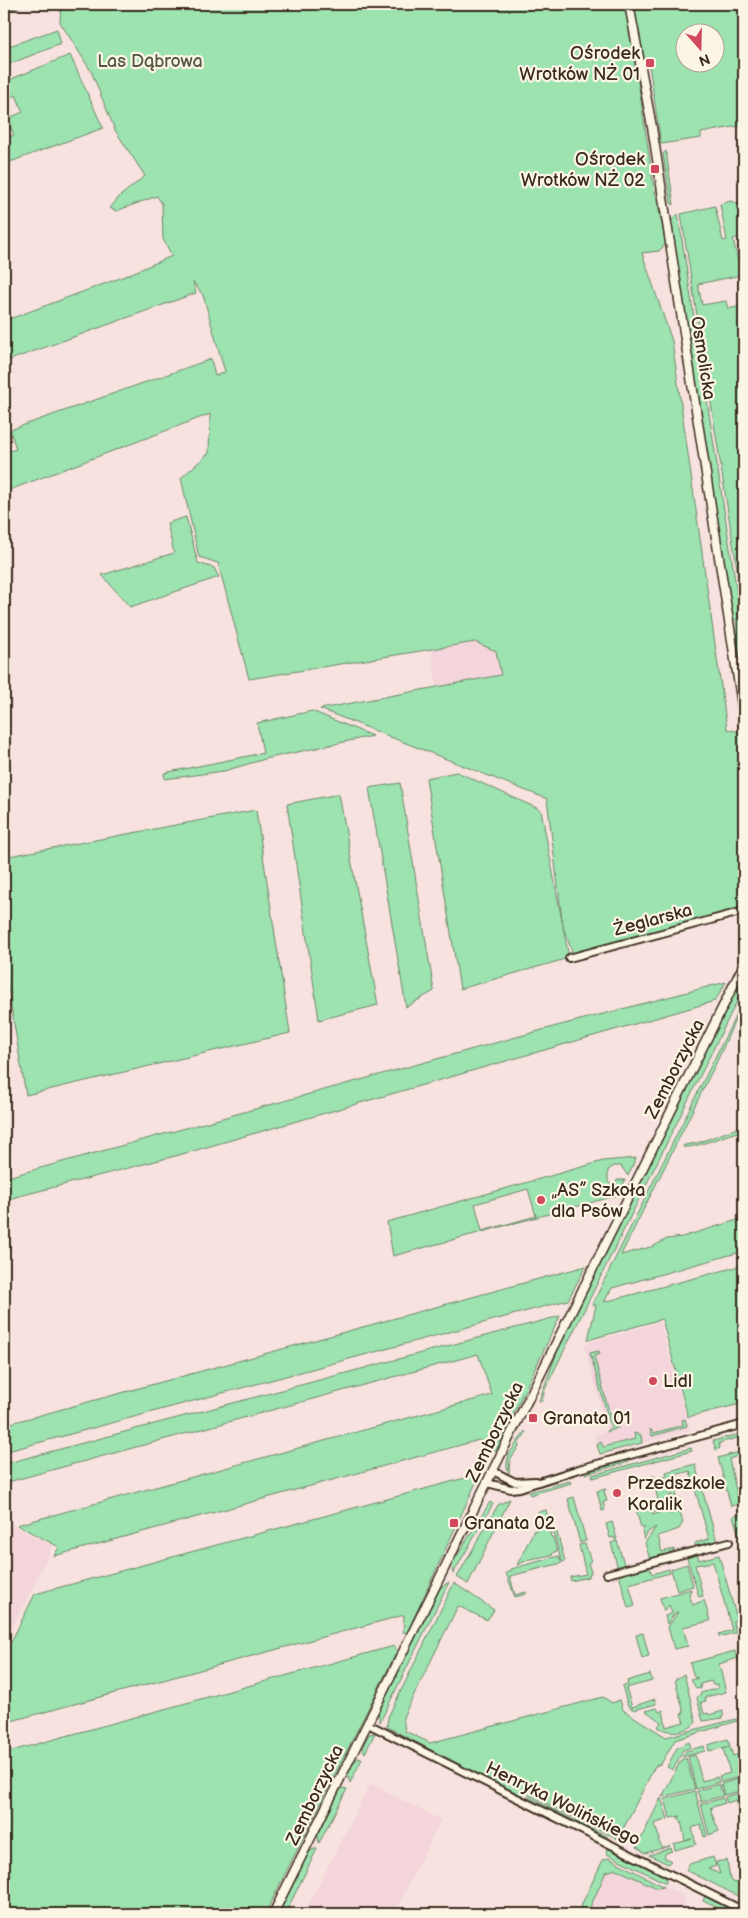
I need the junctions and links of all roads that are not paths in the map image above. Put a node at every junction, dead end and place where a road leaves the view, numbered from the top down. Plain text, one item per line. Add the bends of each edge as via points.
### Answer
1 (629, 4) edge
2 (744, 718) edge
3 (744, 911) edge
4 (569, 958) dead end
5 (744, 964) edge
6 (744, 1424) edge
7 (493, 1471) junction
8 (539, 1482) junction
9 (487, 1483) junction
10 (729, 1542) dead end
11 (607, 1574) dead end
12 (368, 1724) junction
13 (744, 1911) edge
14 (273, 1914) edge

1 - 2 street, Osmolicka via 652,127
3 - 4 street, Żeglarska
5 - 7 street, Zemborzycka
6 - 8 street
7 - 8 street via 515,1482
7 - 9 street, Zemborzycka
8 - 9 street via 512,1489
9 - 12 street, Zemborzycka
10 - 11 street
12 - 13 street, Henryka Wolińskiego
12 - 14 street, Zemborzycka

